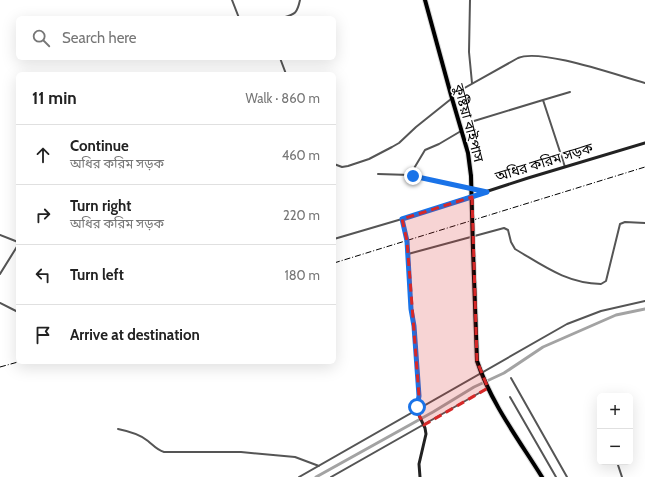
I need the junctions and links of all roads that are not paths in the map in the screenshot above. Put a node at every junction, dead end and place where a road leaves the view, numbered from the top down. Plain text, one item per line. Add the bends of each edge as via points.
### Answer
1 (232, 0) edge
2 (300, 0) edge
3 (425, 0) edge
4 (470, 0) edge
5 (238, 16) edge
6 (287, 16) edge
7 (281, 60) edge
8 (285, 72) edge
9 (472, 83) junction
10 (645, 83) edge
11 (570, 92) dead end
12 (451, 97) junction
13 (542, 100) junction
14 (474, 121) dead end
15 (461, 131) junction
16 (645, 143) edge
17 (336, 165) edge
18 (565, 167) junction
19 (378, 174) dead end
20 (410, 175) junction
21 (487, 192) junction
22 (402, 219) junction
23 (645, 223) edge
24 (0, 235) edge
25 (336, 238) edge
26 (16, 242) edge
27 (16, 246) edge
28 (408, 254) junction
29 (0, 274) edge
30 (645, 301) edge
31 (0, 303) edge
32 (16, 311) edge
33 (481, 374) junction
34 (511, 378) dead end
35 (488, 388) junction
36 (510, 397) dead end
37 (417, 411) junction
38 (424, 425) junction
39 (118, 429) dead end
40 (618, 465) edge
41 (319, 466) junction
42 (299, 477) edge
43 (331, 477) edge
44 (420, 477) edge
45 (542, 477) edge
46 (556, 477) edge
47 (567, 477) edge
48 (622, 477) edge

1 - 5 street
2 - 6 street via 296,12
3 - 12 highway, কুষ্টিয়া বাইপাস
4 - 9 street via 469,52
7 - 8 street
9 - 10 street via 526,55 552,57
9 - 12 street
11 - 13 street
12 - 15 highway, কুষ্টিয়া বাইপাস
12 - 17 street via 399,143 369,159 348,166
13 - 14 street
13 - 18 street
15 - 20 street via 425,150
15 - 33 highway, কুষ্টিয়া বাইপাস, bridge via 468,153 471,176 477,361
16 - 18 main road, অধির করিম সড়ক
18 - 21 main road, অধির করিম সড়ক
19 - 20 street
20 - 21 street
21 - 22 main road, অধির করিম সড়ক
22 - 25 street
22 - 28 main road
23 - 28 street via 620,224 606,281 602,284 575,281 560,275 515,249 510,242 508,230 504,228
24 - 26 street
27 - 29 street
28 - 37 main road via 419,396
30 - 33 street via 601,311 567,324
31 - 32 street
33 - 35 highway, কুষ্টিয়া বাইপাস
33 - 37 street
34 - 47 street
35 - 38 street
35 - 45 highway, কুষ্টিয়া বাইপাস
36 - 46 street
37 - 38 main road
37 - 41 street
38 - 43 street
38 - 44 main road via 426,434 419,464
39 - 41 street via 150,442 154,448 164,452 257,453 295,457
40 - 48 street
41 - 42 street

